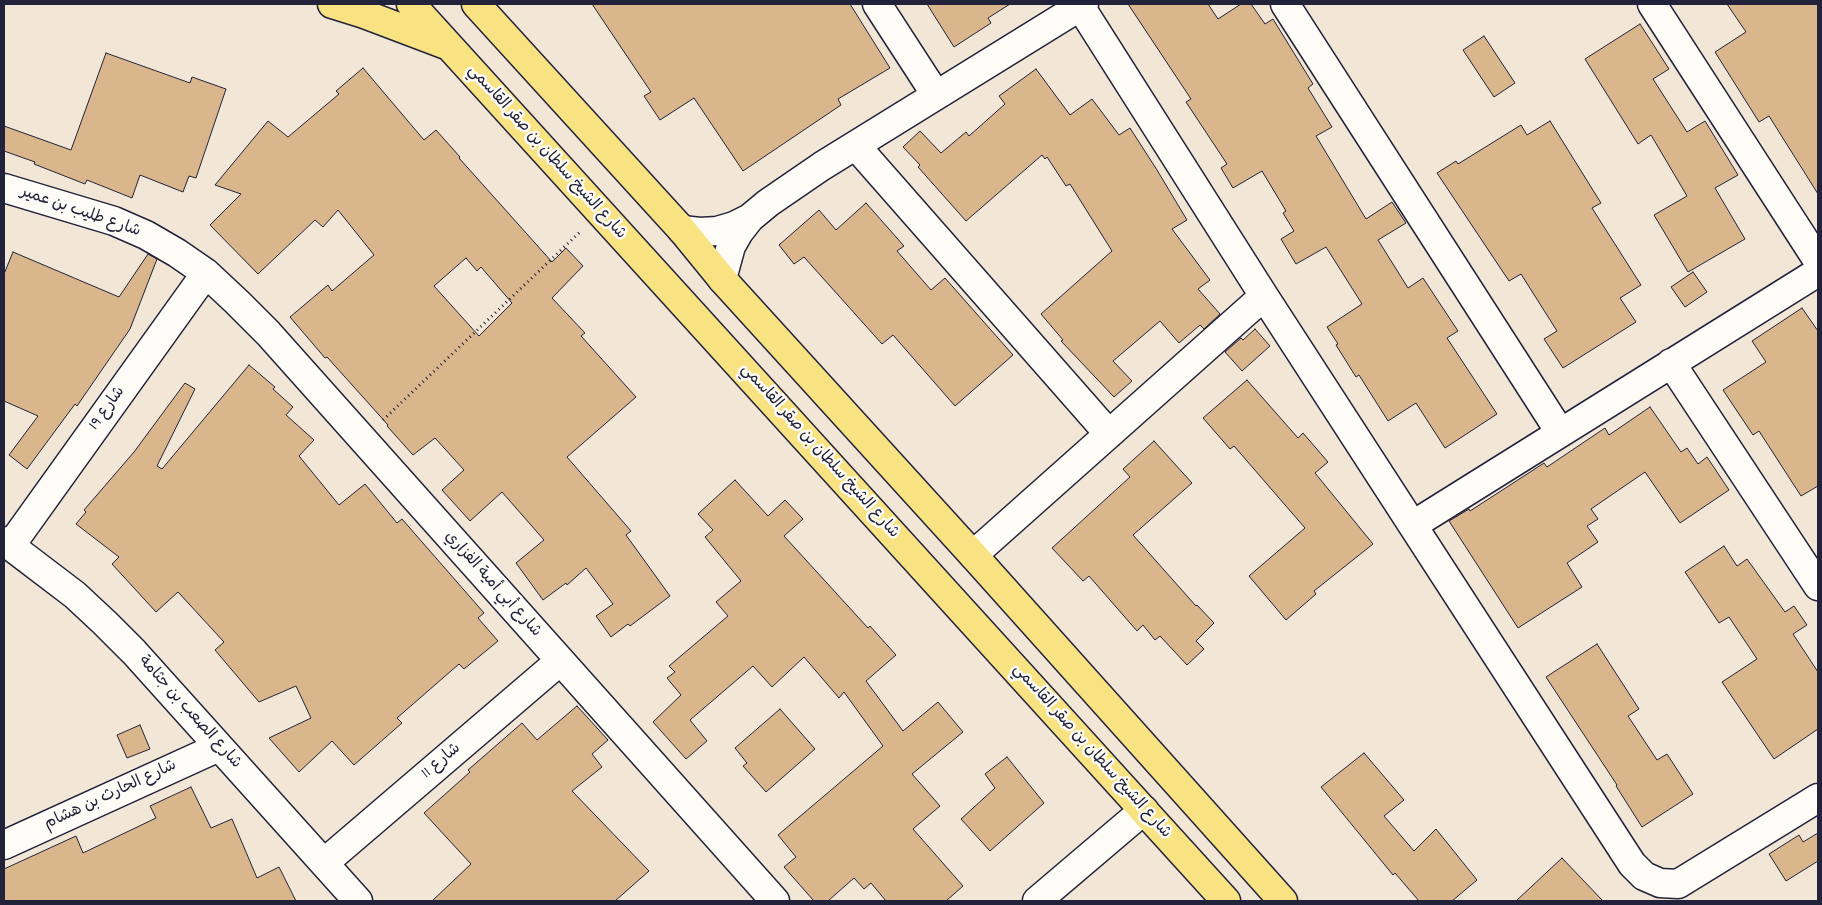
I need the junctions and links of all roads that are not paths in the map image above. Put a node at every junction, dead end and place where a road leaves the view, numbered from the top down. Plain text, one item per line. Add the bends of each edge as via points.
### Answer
1 (332, 4) edge
2 (411, 4) edge
3 (476, 4) edge
4 (877, 4) edge
5 (1285, 4) edge
6 (1652, 4) edge
7 (1082, 5) edge
8 (450, 47) junction
9 (936, 95) junction
10 (856, 146) junction
11 (4, 188) edge
12 (750, 218) junction
13 (682, 230) junction
14 (1818, 260) edge
15 (1818, 272) edge
16 (206, 273) junction
17 (722, 279) junction
18 (1264, 296) junction
19 (1671, 363) junction
20 (1560, 432) junction
21 (1109, 434) junction
22 (1413, 524) junction
23 (7, 543) edge
24 (973, 555) junction
25 (1818, 586) edge
26 (560, 661) junction
27 (219, 747) junction
28 (1818, 798) edge
29 (1144, 810) junction
30 (4, 845) edge
31 (324, 863) junction
32 (358, 901) edge
33 (775, 901) edge
34 (1038, 901) edge
35 (1226, 901) edge
36 (1283, 901) edge

1 - 8 main road
2 - 8 main road, شارع الشيخ سلطان بن صقر القاسمي
3 - 13 main road
4 - 9 street
5 - 20 street
6 - 14 street
7 - 9 street
7 - 18 street
8 - 29 main road, شارع الشيخ سلطان بن صقر القاسمي
9 - 10 street
10 - 12 street via 795,184
10 - 21 street
11 - 16 street, شارع طليب بن عمير via 114,221 177,253
12 - 13 street via 717,231
12 - 17 street via 731,246
13 - 17 main road
15 - 19 street
16 - 23 street, شارع 19
16 - 26 street, شارع أبي أمية الفزاري via 268,333
17 - 24 main road
18 - 21 street
18 - 22 street
19 - 20 street
19 - 25 street
20 - 22 street
21 - 24 street
22 - 28 street via 1622,850 1644,876 1660,883 1678,884
23 - 27 street, شارع الصعب بن جثامة via 75,595 105,623
24 - 36 main road
26 - 31 street, شارع 11
26 - 33 street, شارع أبي أمية الفزاري
27 - 30 street, شارع الحارث بن هشام
27 - 31 street, شارع الصعب بن جثامة
29 - 34 street
29 - 35 main road, شارع الشيخ سلطان بن صقر القاسمي
31 - 32 street, شارع الصعب بن جثامة

